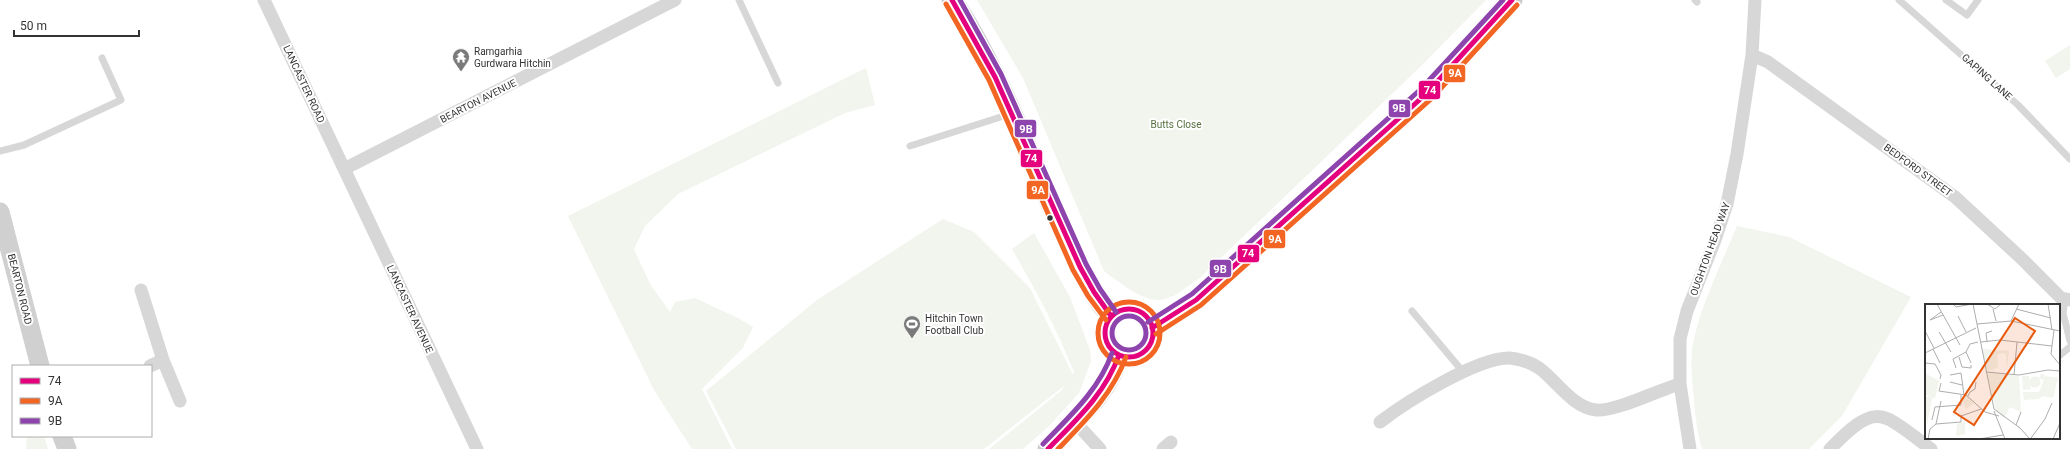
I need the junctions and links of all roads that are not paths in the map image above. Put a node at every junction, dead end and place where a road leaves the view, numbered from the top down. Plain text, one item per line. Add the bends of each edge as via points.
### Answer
1 (264, 0) edge
2 (675, 0) edge
3 (739, 0) edge
4 (952, 0) edge
5 (1512, 0) edge
6 (1755, 0) edge
7 (1899, 0) edge
8 (1946, 0) edge
9 (1978, 0) edge
10 (1752, 55) junction
11 (102, 58) dead end
12 (778, 83) dead end
13 (1011, 114) junction
14 (910, 146) dead end
15 (0, 151) edge
16 (2070, 159) edge
17 (344, 169) junction
18 (0, 212) edge
19 (141, 290) dead end
20 (2067, 300) edge
21 (1412, 311) dead end
22 (1111, 316) junction
23 (1152, 328) junction
24 (2070, 341) edge
25 (2070, 347) edge
26 (1119, 355) junction
27 (2060, 355) edge
28 (163, 360) junction
29 (40, 365) edge
30 (152, 365) edge
31 (1464, 372) junction
32 (1680, 384) junction
33 (180, 401) dead end
34 (1074, 421) junction
35 (1380, 422) dead end
36 (62, 437) edge
37 (67, 449) edge
38 (477, 449) edge
39 (1048, 449) edge
40 (1100, 449) edge
41 (1690, 449) edge
42 (1830, 449) edge
43 (1931, 449) edge

1 - 17 street, LANCASTER ROAD
2 - 17 street, BEARTON AVENUE
3 - 12 lane
4 - 13 main road via 969,26
5 - 23 main road via 1426,94 1196,300
6 - 10 street, OUGHTON HEAD WAY
7 - 16 lane, GAPING LANE via 2018,105
8 - 9 lane via 1967,14
10 - 20 street, BEDFORD STREET via 1768,62 1955,197
10 - 32 street, OUGHTON HEAD WAY via 1727,204 1687,311 1680,339
11 - 15 lane via 121,100 24,145
13 - 14 lane
13 - 22 main road via 1088,286
17 - 38 street, LANCASTER AVENUE
18 - 29 street, BEARTON ROAD
19 - 28 street
20 - 24 lane via 2063,313
21 - 31 lane
22 - 23 main road via 1124,309 1139,311 1145,315
22 - 26 main road via 1107,323 1105,338 1113,351
23 - 26 main road via 1151,342 1142,352 1129,357
25 - 27 lane
26 - 34 main road via 1115,370 1103,391
28 - 30 street
28 - 33 street
31 - 32 street via 1495,360 1509,358 1530,362 1585,408 1596,410 1613,409
31 - 35 street via 1420,395
32 - 41 street, OUGHTON HEAD WAY
34 - 39 main road
34 - 40 street
36 - 37 street
42 - 43 street via 1859,422 1879,416 1892,420

